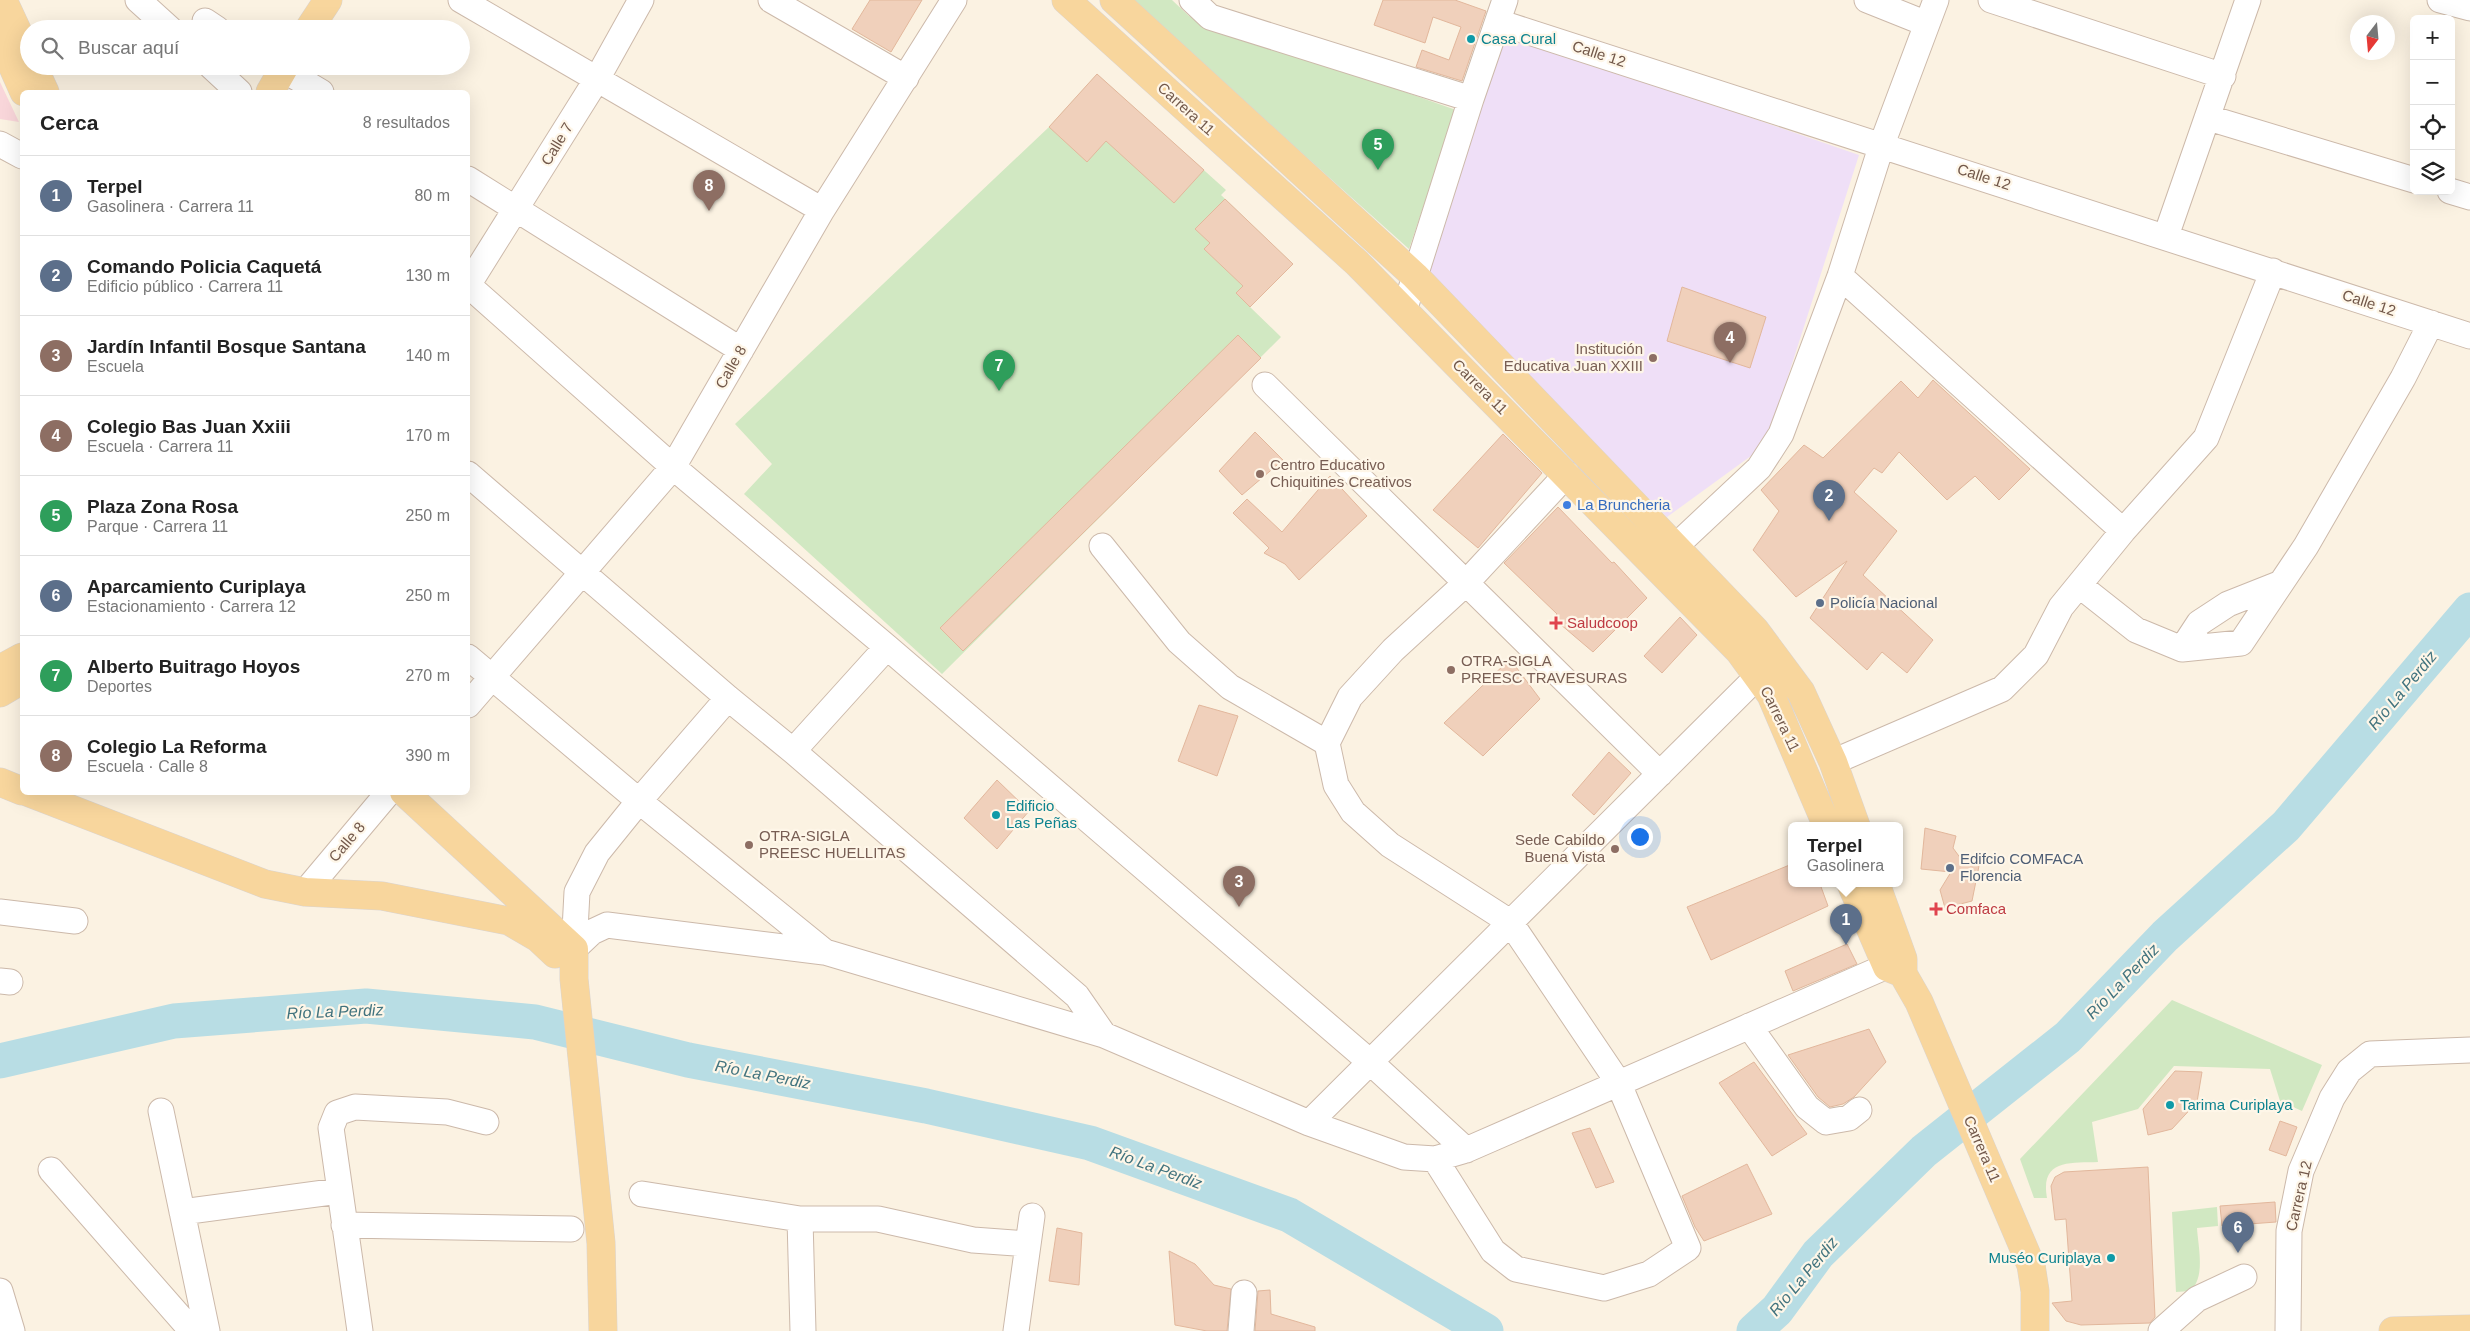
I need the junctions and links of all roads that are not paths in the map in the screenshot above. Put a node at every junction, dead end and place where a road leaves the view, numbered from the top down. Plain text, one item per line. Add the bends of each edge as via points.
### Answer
1 (3, 0) edge
2 (138, 0) edge
3 (328, 0) edge
4 (461, 0) edge
5 (641, 0) edge
6 (771, 0) edge
7 (954, 0) edge
8 (1066, 0) edge
9 (1114, 0) edge
10 (1192, 0) edge
11 (1867, 0) edge
12 (1936, 0) edge
13 (1991, 0) edge
14 (2248, 0) edge
15 (2440, 0) edge
16 (2470, 8) edge
17 (1213, 9) edge
18 (1501, 11) edge
19 (160, 20) edge
20 (315, 20) edge
21 (1927, 24) junction
22 (20, 37) edge
23 (0, 38) edge
24 (37, 75) edge
25 (220, 75) edge
26 (281, 75) edge
27 (2223, 76) junction
28 (906, 78) junction
29 (597, 79) junction
30 (23, 90) edge
31 (44, 90) edge
32 (237, 90) edge
33 (316, 90) edge
34 (1471, 99) junction
35 (2209, 118) junction
36 (0, 144) edge
37 (1882, 144) junction
38 (20, 155) edge
39 (2410, 179) edge
40 (470, 180) edge
41 (2455, 193) edge
42 (2470, 198) edge
43 (518, 208) junction
44 (822, 210) junction
45 (2166, 236) junction
46 (2273, 271) junction
47 (1414, 276) junction
48 (1840, 276) junction
49 (470, 282) edge
50 (470, 287) edge
51 (1404, 311) junction
52 (2431, 323) junction
53 (2470, 336) edge
54 (741, 350) junction
55 (1265, 385) dead end
56 (673, 467) junction
57 (1567, 474) junction
58 (470, 476) edge
59 (2123, 531) junction
60 (1102, 546) dead end
61 (1665, 556) junction
62 (584, 572) junction
63 (1466, 583) junction
64 (2281, 583) junction
65 (2079, 585) junction
66 (887, 647) junction
67 (2182, 649) junction
68 (20, 658) edge
69 (470, 659) edge
70 (0, 669) edge
71 (1758, 676) junction
72 (492, 678) junction
73 (20, 681) edge
74 (0, 693) edge
75 (728, 698) junction
76 (470, 703) edge
77 (1326, 744) junction
78 (793, 751) junction
79 (1833, 762) junction
80 (1660, 774) junction
81 (0, 782) edge
82 (20, 790) edge
83 (34, 795) edge
84 (386, 795) edge
85 (407, 795) edge
86 (639, 801) junction
87 (1825, 822) edge
88 (1855, 822) edge
89 (1853, 887) edge
90 (1877, 887) edge
91 (305, 892) junction
92 (0, 912) edge
93 (75, 921) dead end
94 (1510, 922) junction
95 (825, 952) junction
96 (574, 967) junction
97 (1897, 967) junction
98 (1749, 1026) junction
99 (1104, 1035) junction
100 (2470, 1050) edge
101 (1369, 1061) junction
102 (1618, 1082) junction
103 (1859, 1110) dead end
104 (161, 1111) dead end
105 (486, 1122) dead end
106 (1309, 1124) junction
107 (1466, 1150) junction
108 (1435, 1159) junction
109 (52, 1170) dead end
110 (339, 1191) junction
111 (642, 1194) dead end
112 (182, 1212) junction
113 (1032, 1216) dead end
114 (800, 1219) junction
115 (344, 1225) junction
116 (571, 1229) dead end
117 (1027, 1244) junction
118 (2244, 1277) dead end
119 (0, 1291) edge
120 (1244, 1293) dead end
121 (2470, 1329) edge
122 (12, 1331) edge
123 (192, 1331) edge
124 (207, 1331) edge
125 (360, 1331) edge
126 (603, 1331) edge
127 (803, 1331) edge
128 (1016, 1331) edge
129 (1241, 1331) edge
130 (2035, 1331) edge
131 (2161, 1331) edge
132 (2288, 1331) edge
133 (2393, 1331) edge

1 - 22 main road
2 - 19 street
3 - 20 main road
4 - 29 street
5 - 29 street, Calle 7
6 - 28 street
7 - 28 street, Calle 8
8 - 51 main road, Carrera 11 via 1357,263
9 - 47 main road, Carrera 11
10 - 17 street
11 - 21 street
12 - 21 street
13 - 27 street
14 - 27 street
15 - 16 street
17 - 34 street
18 - 34 street
18 - 37 street, Calle 12
21 - 37 street
23 - 30 main road
24 - 31 main road
25 - 32 street
26 - 33 street
27 - 35 street
28 - 44 street, Calle 8
29 - 43 street, Calle 7
29 - 44 street
34 - 47 street
35 - 39 street
35 - 45 street
36 - 38 street
37 - 45 street, Calle 12
37 - 48 street
40 - 43 street
41 - 42 street
43 - 49 street, Calle 7
43 - 54 street
44 - 54 street, Calle 8
45 - 46 street, Calle 12
46 - 52 street, Calle 12
46 - 59 street via 2206,438
47 - 51 street
47 - 61 main road, Carrera 11
48 - 59 street
48 - 61 street via 1781,434 1759,468
50 - 56 street
51 - 57 main road, Carrera 11
52 - 53 street, Calle 12
52 - 64 street via 2306,546
54 - 56 street, Calle 8
55 - 63 street
56 - 62 street, Calle 8
56 - 66 street
57 - 61 main road, Carrera 11
57 - 63 street
58 - 62 street
59 - 65 street
60 - 77 street via 1179,642 1222,681
61 - 71 main road, Carrera 11
61 - 79 main road, Carrera 11 via 1755,630 1796,685
62 - 72 street, Calle 8
62 - 75 street
63 - 77 street via 1392,650 1350,697
63 - 80 street
64 - 67 street via 2228,604 2199,623
64 - 67 street via 2241,643
65 - 67 street via 2136,630
65 - 79 street via 2061,607 2036,655 2002,689
66 - 78 street
66 - 101 street
68 - 70 main road
69 - 72 street
71 - 80 street
71 - 87 main road, Carrera 11 via 1771,695
72 - 76 street, Calle 8
72 - 86 street
73 - 74 main road
75 - 78 street
75 - 86 street
77 - 94 street via 1336,785 1353,812 1390,845
78 - 99 street via 1076,996
79 - 88 main road, Carrera 11
80 - 94 street
81 - 82 main road
83 - 91 main road via 265,884
84 - 91 street, Calle 8
85 - 96 main road
86 - 95 street
86 - 96 street via 597,853 577,892
89 - 97 main road, Carrera 11
90 - 97 main road, Carrera 11
91 - 96 main road via 382,896 509,922 538,938
92 - 93 street
94 - 101 street
94 - 102 street
95 - 96 street via 607,925 592,932
95 - 99 street
96 - 126 main road via 601,1243
97 - 98 street
97 - 130 main road, Carrera 11 via 1919,1002 2031,1265
98 - 102 street
98 - 103 street via 1818,1117 1826,1122 1849,1118
99 - 106 street
100 - 132 street, Carrera 12 via 2370,1054 2349,1070 2332,1098 2301,1171 2289,1231
101 - 106 street
101 - 107 street
102 - 107 street
102 - 108 street via 1688,1248 1649,1274 1604,1288 1516,1269 1493,1252
104 - 112 street
105 - 110 street via 447,1112 355,1108 336,1113 330,1128
106 - 108 street via 1404,1157
107 - 108 street
109 - 123 street
110 - 112 street
110 - 115 street
111 - 114 street
112 - 124 street
113 - 117 street
114 - 117 street via 878,1219 973,1240
114 - 127 street
115 - 116 street
115 - 125 street
117 - 128 street
118 - 131 street via 2197,1299
119 - 122 street
120 - 129 street
121 - 133 main road

